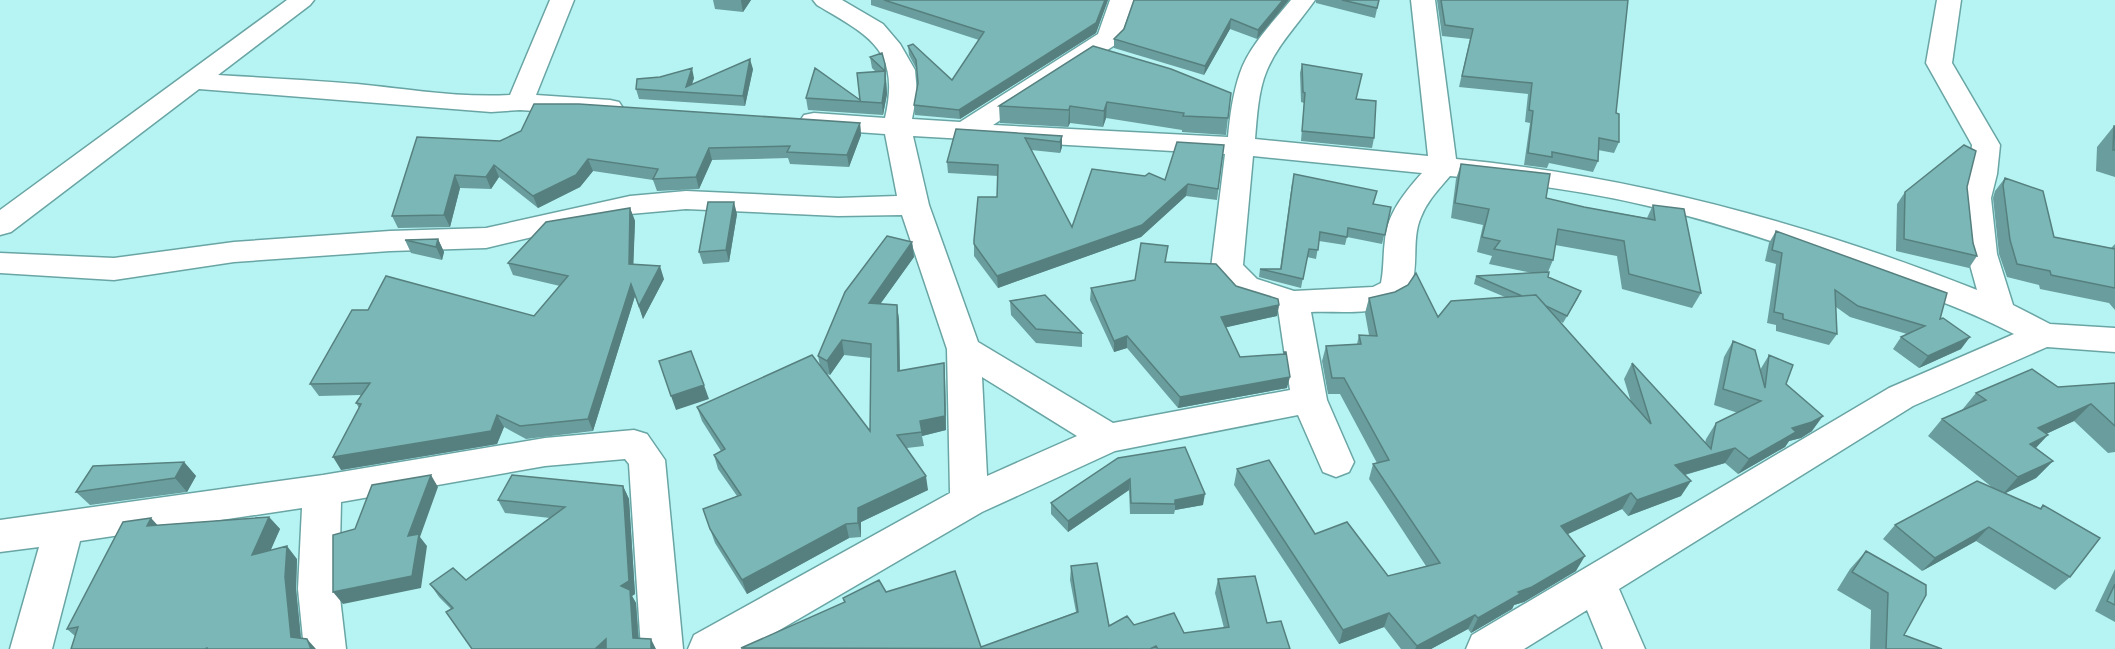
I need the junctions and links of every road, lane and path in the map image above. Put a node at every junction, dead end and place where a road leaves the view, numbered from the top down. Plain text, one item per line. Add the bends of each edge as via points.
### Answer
1 (302, 0) edge
2 (562, 0) edge
3 (825, 0) edge
4 (1122, 0) edge
5 (1303, 0) edge
6 (1423, 0) edge
7 (1949, 0) edge
8 (1089, 51) junction
9 (1117, 58) edge
10 (196, 81) junction
11 (1219, 92) edge
12 (520, 102) junction
13 (1245, 104) junction
14 (635, 110) edge
15 (789, 120) edge
16 (897, 126) junction
17 (965, 131) junction
18 (1240, 146) junction
19 (1443, 166) junction
20 (914, 205) junction
21 (0, 225) edge
22 (0, 263) edge
23 (1293, 302) junction
24 (1999, 312) junction
25 (2044, 335) junction
26 (2115, 340) edge
27 (964, 349) junction
28 (1309, 400) junction
29 (1108, 438) junction
30 (1336, 462) dead end
31 (323, 490) junction
32 (969, 501) junction
33 (64, 528) junction
34 (0, 536) edge
35 (1596, 582) junction
36 (31, 649) edge
37 (325, 649) edge
38 (662, 649) edge
39 (709, 649) edge
40 (1487, 649) edge
41 (1624, 649) edge

1 - 10 street
2 - 12 street
3 - 16 street via 874,29 891,50 902,70 904,93
4 - 8 street via 1109,38
5 - 13 street via 1265,49 1253,71
6 - 19 street
7 - 24 street via 1939,63 1986,145 1976,198 1982,254
8 - 9 street
8 - 17 street
10 - 12 street via 422,100
10 - 21 street
11 - 13 street
12 - 14 street
13 - 18 street
15 - 16 street
16 - 17 street
16 - 20 street
17 - 18 street
18 - 19 street
18 - 23 street via 1227,268 1246,286
19 - 23 street via 1418,195 1405,218 1394,290 1379,298
19 - 24 street via 1531,175 1645,196 1769,229
20 - 22 street via 838,207 686,200 630,205 486,238 234,252 114,269
20 - 27 street
23 - 28 street
24 - 25 street
25 - 26 street
25 - 35 street via 1901,397
27 - 29 street
27 - 32 street
28 - 29 street
28 - 30 street
29 - 32 street
31 - 33 street
31 - 37 street via 318,557
31 - 38 street via 545,452 634,444 647,460
32 - 39 street
33 - 34 street
33 - 36 street
35 - 40 street
35 - 41 street

